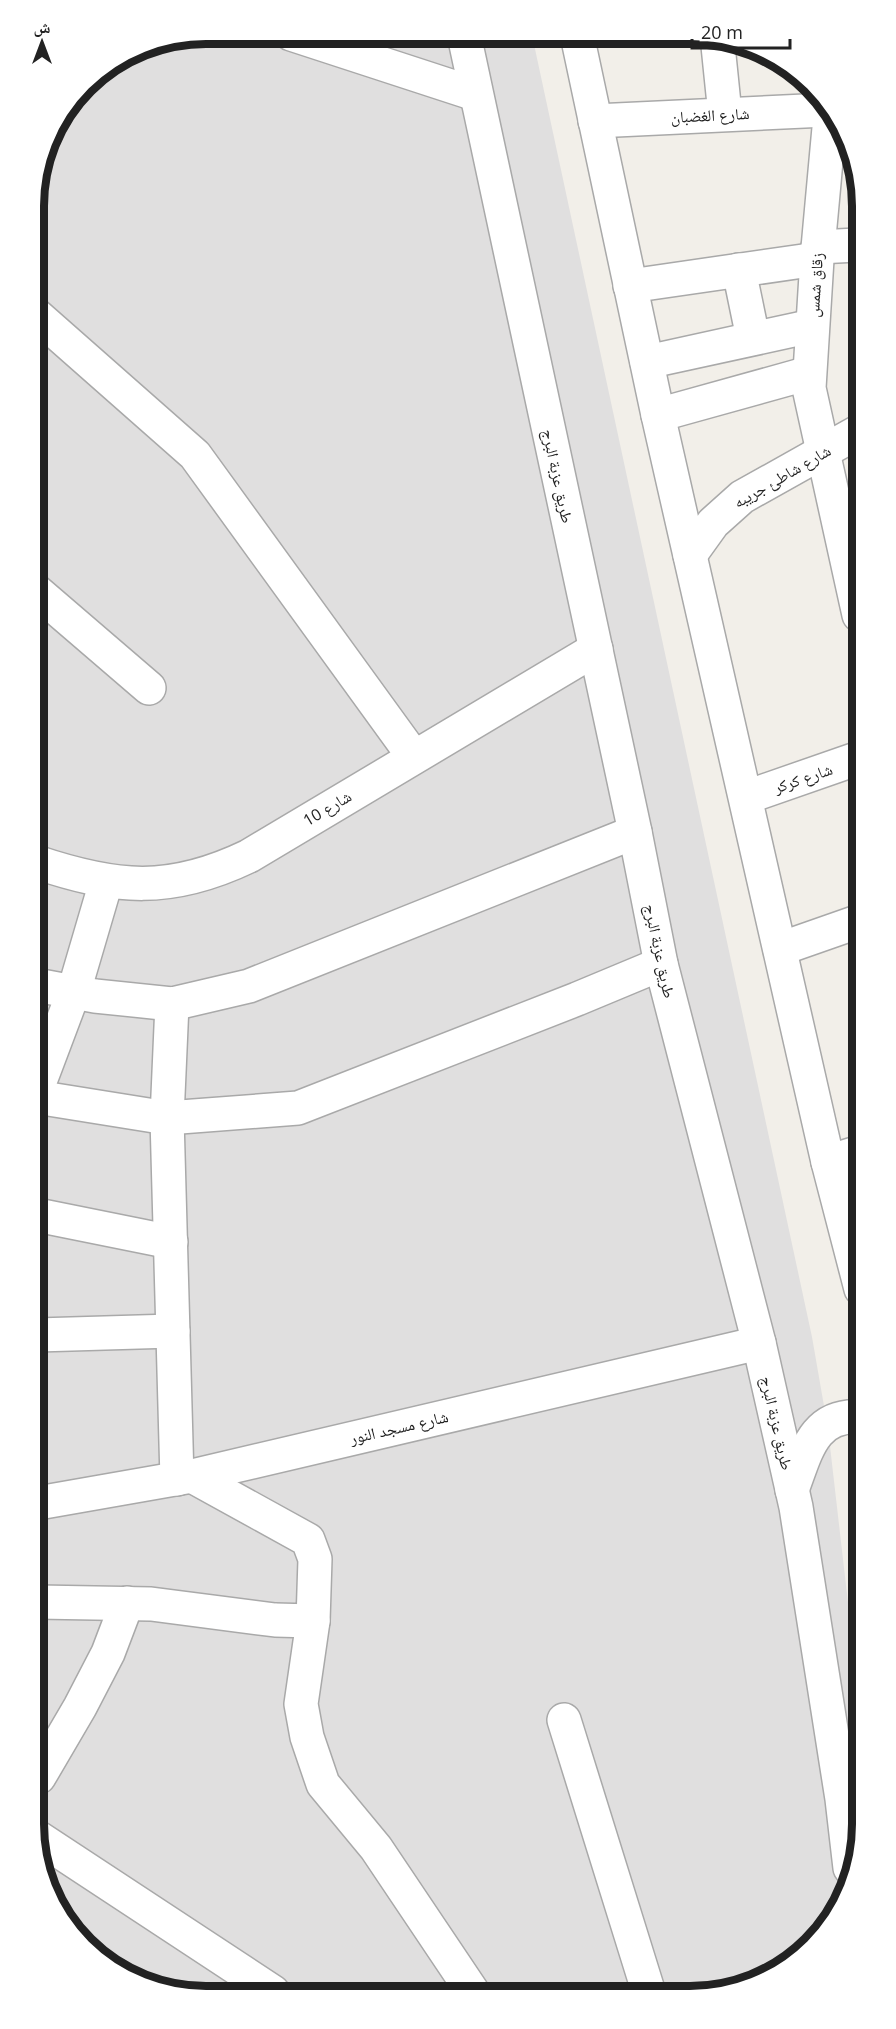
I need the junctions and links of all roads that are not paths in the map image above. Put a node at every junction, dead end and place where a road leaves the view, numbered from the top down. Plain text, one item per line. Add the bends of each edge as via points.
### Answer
1 (322, 44) edge
2 (466, 44) edge
3 (579, 44) edge
4 (718, 46) edge
5 (475, 94) junction
6 (821, 110) edge
7 (725, 114) junction
8 (595, 121) junction
9 (829, 123) edge
10 (852, 246) edge
11 (818, 253) junction
12 (739, 270) junction
13 (630, 285) junction
14 (44, 322) edge
15 (812, 326) junction
16 (753, 338) junction
17 (646, 362) junction
18 (809, 373) junction
19 (658, 415) junction
20 (852, 435) edge
21 (822, 452) junction
22 (690, 555) junction
23 (852, 584) edge
24 (44, 598) edge
25 (596, 649) junction
26 (149, 688) dead end
27 (414, 757) junction
28 (852, 760) edge
29 (747, 797) junction
30 (635, 832) junction
31 (44, 865) edge
32 (106, 882) junction
33 (852, 924) edge
34 (780, 949) junction
35 (661, 964) junction
36 (44, 987) edge
37 (74, 991) junction
38 (172, 1004) junction
39 (44, 1071) edge
40 (44, 1098) edge
41 (167, 1118) junction
42 (852, 1154) edge
43 (828, 1162) junction
44 (44, 1216) edge
45 (171, 1242) junction
46 (852, 1254) edge
47 (173, 1331) junction
48 (44, 1335) edge
49 (759, 1343) junction
50 (852, 1416) edge
51 (184, 1477) junction
52 (792, 1490) junction
53 (44, 1502) edge
54 (44, 1602) edge
55 (127, 1604) junction
56 (313, 1621) junction
57 (564, 1720) dead end
58 (44, 1768) edge
59 (45, 1842) edge
60 (849, 1856) edge
61 (264, 1986) edge
62 (469, 1986) edge
63 (647, 1986) edge

1 - 5 street
2 - 5 street, طريق عزبة البرج
3 - 8 street
4 - 7 street
5 - 25 street, طريق عزبة البرج
6 - 7 street, شارع الغضبان
7 - 8 street, شارع الغضبان
8 - 13 street
9 - 11 street, زقاق شمس
10 - 11 street
11 - 12 street
11 - 15 street, زقاق شمس
12 - 13 street
12 - 16 street
13 - 17 street
14 - 27 street via 195,455
15 - 16 street
15 - 18 street, زقاق شمس
16 - 17 street
17 - 19 street
18 - 19 street
18 - 21 street, زقاق شمس
19 - 22 street
20 - 21 street, شارع شاطئ جريبه
21 - 22 street, شارع شاطئ جريبه via 742,497 713,523
21 - 23 street, زقاق شمس
22 - 29 street
24 - 26 street
25 - 27 street, شارع 10
25 - 30 street, طريق عزبة البرج
27 - 32 street, شارع 10 via 227,867 155,884
28 - 29 street, شارع كركر
29 - 34 street
30 - 35 street, طريق عزبة البرج
30 - 38 street via 249,986
31 - 32 street, شارع 10
32 - 37 street
33 - 34 street
34 - 43 street
35 - 41 street via 298,1108
35 - 49 street, طريق عزبة البرج
36 - 37 street
37 - 38 street
37 - 39 street
38 - 41 street
40 - 41 street
41 - 45 street
42 - 43 street
43 - 46 street
44 - 45 street
45 - 47 street
47 - 48 street
47 - 51 street
49 - 51 street, شارع مسجد النور
49 - 52 street, طريق عزبة البرج
50 - 52 street via 833,1419 815,1434
51 - 53 street, شارع مسجد النور
51 - 56 street via 308,1540 315,1559
52 - 60 street, طريق عزبة البرج
54 - 55 street
55 - 56 street
55 - 58 street via 103,1662
56 - 62 street via 301,1704 323,1784 376,1848
57 - 63 street
59 - 61 street

